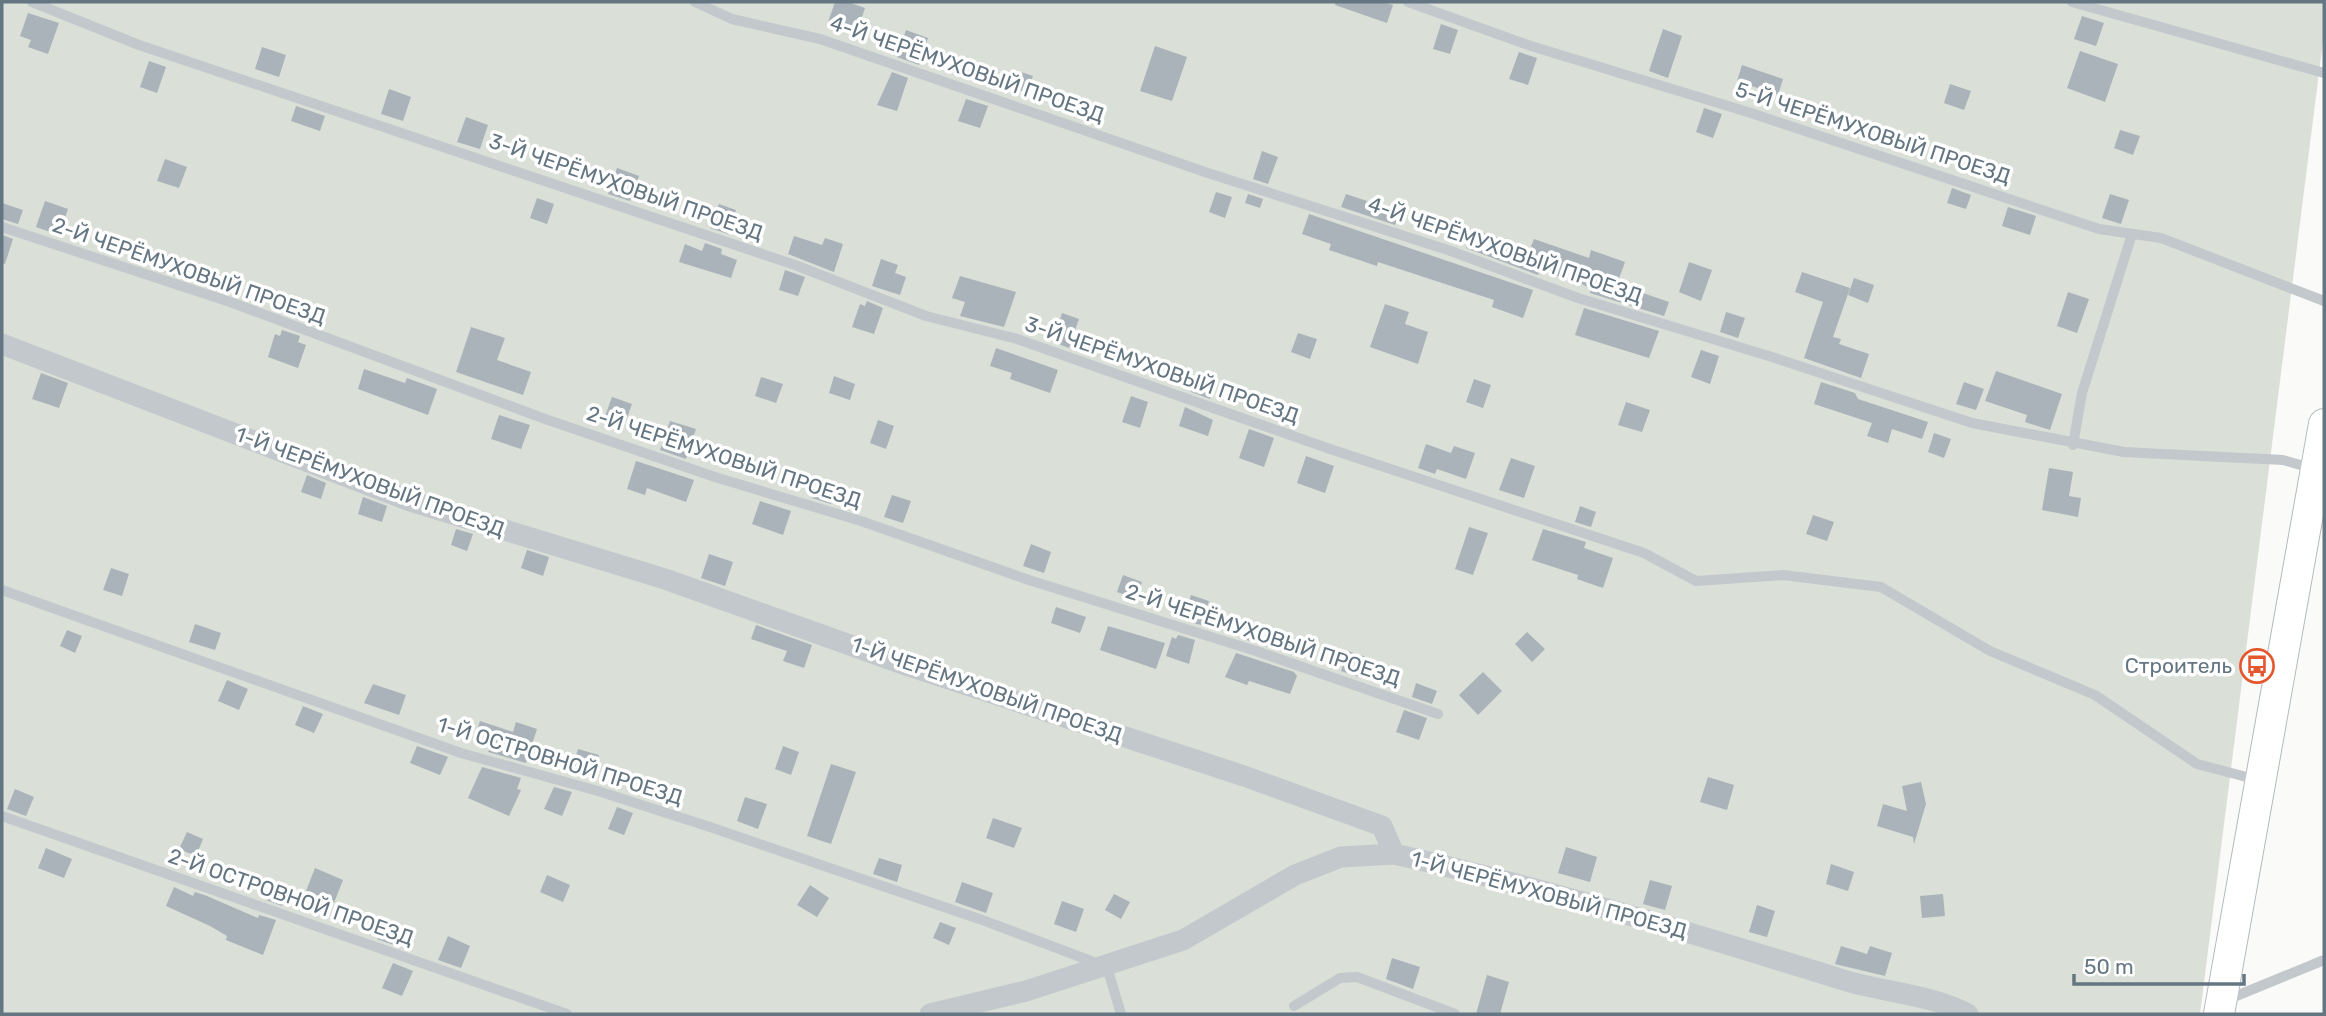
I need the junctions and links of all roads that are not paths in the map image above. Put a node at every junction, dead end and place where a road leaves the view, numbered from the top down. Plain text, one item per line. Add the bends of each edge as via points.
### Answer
1 (32, 2) edge
2 (695, 2) edge
3 (1408, 2) edge
4 (2073, 2) edge
5 (2324, 74) edge
6 (2, 227) edge
7 (2132, 234) junction
8 (2324, 301) edge
9 (2, 344) edge
10 (2324, 424) edge
11 (2073, 444) junction
12 (2320, 469) edge
13 (2, 590) edge
14 (1438, 714) dead end
15 (2261, 781) junction
16 (2, 816) edge
17 (1394, 854) junction
18 (2324, 960) edge
19 (1107, 967) junction
20 (1294, 1006) dead end
21 (2221, 1008) edge
22 (568, 1014) edge
23 (930, 1014) edge
24 (1121, 1014) edge
25 (1455, 1014) edge
26 (1968, 1014) edge

1 - 15 lane, 3-Й ЧЕРЁМУХОВЫЙ ПРОЕЗД via 139,45 795,265 926,316 1017,339 1644,553 1696,581 1783,575 1881,587 1990,651 2095,695 2197,764
2 - 11 lane, 4-Й ЧЕРЁМУХОВЫЙ ПРОЕЗД via 732,19 820,39 952,83 1578,298 1972,424
3 - 7 lane, 5-Й ЧЕРЁМУХОВЫЙ ПРОЕЗД via 2099,229
4 - 5 lane
6 - 14 lane, 2-Й ЧЕРЁМУХОВЫЙ ПРОЕЗД via 230,303 718,478 861,521
7 - 8 lane, 5-Й ЧЕРЁМУХОВЫЙ ПРОЕЗД via 2161,239
7 - 11 lane via 2082,393
9 - 17 street, 1-Й ЧЕРЁМУХОВЫЙ ПРОЕЗД via 410,501 665,579 1382,826
10 - 12 main road
11 - 12 lane, 4-Й ЧЕРЁМУХОВЫЙ ПРОЕЗД via 2124,452 2283,460
12 - 15 main road
13 - 19 lane, 1-Й ОСТРОВНОЙ ПРОЕЗД via 461,753 710,827
15 - 21 main road
16 - 22 lane, 2-Й ОСТРОВНОЙ ПРОЕЗД
17 - 19 street via 1341,857 1295,875 1183,940
17 - 26 street, 1-Й ЧЕРЁМУХОВЫЙ ПРОЕЗД via 1522,883
18 - 21 lane
19 - 23 street
19 - 24 lane
20 - 25 lane via 1340,978 1357,977

